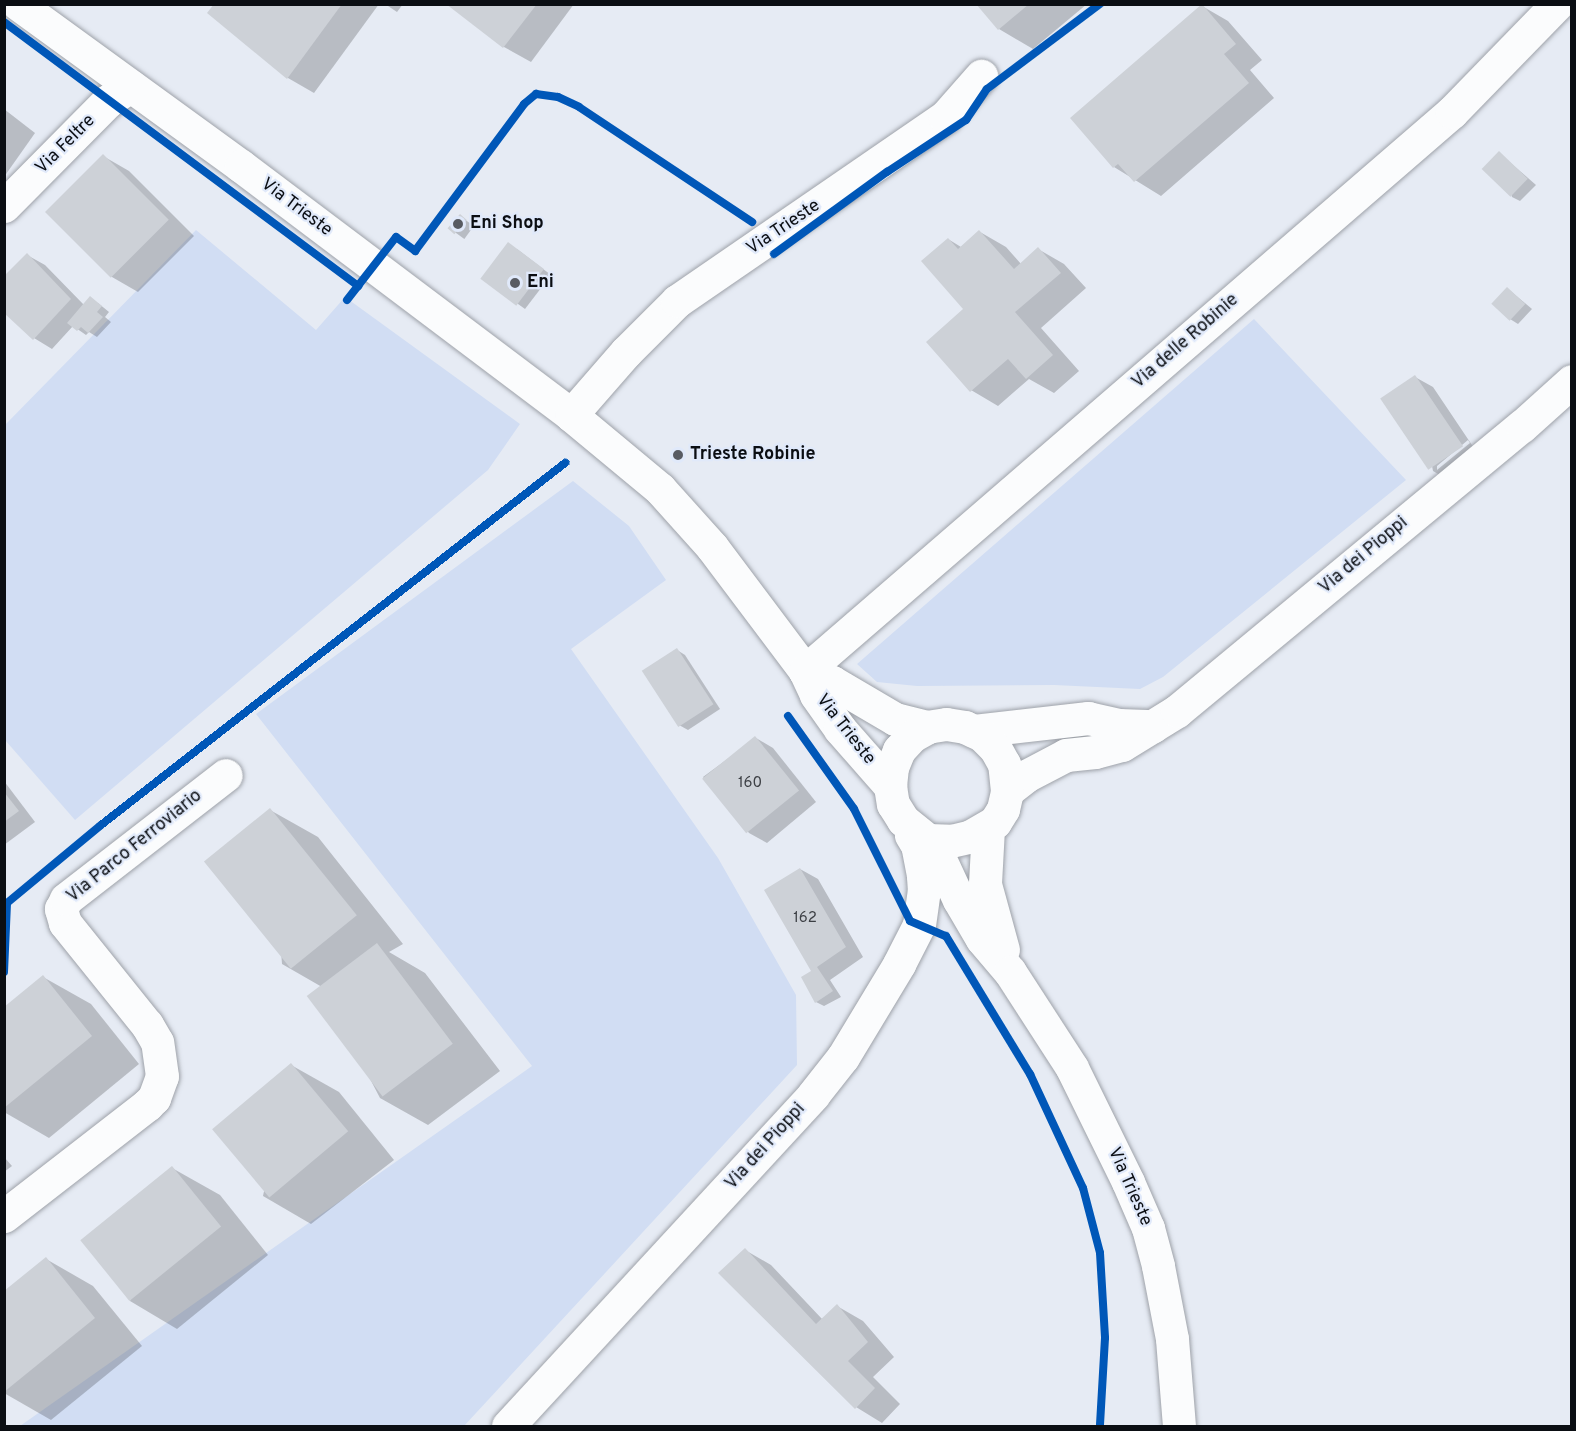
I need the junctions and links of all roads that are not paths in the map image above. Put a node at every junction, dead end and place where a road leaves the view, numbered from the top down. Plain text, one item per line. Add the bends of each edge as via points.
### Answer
1 (18, 4) edge
2 (1557, 4) edge
3 (981, 76) dead end
4 (130, 86) junction
5 (4, 206) edge
6 (1572, 381) edge
7 (571, 415) junction
8 (805, 671) junction
9 (1153, 726) junction
10 (928, 727) junction
11 (974, 731) junction
12 (226, 775) dead end
13 (890, 786) junction
14 (1007, 791) junction
15 (988, 828) junction
16 (915, 830) junction
17 (989, 935) junction
18 (4, 1216) edge
19 (508, 1426) edge
20 (1179, 1426) edge

1 - 4 street, Via Trieste
2 - 8 street, Via delle Robinie via 1452,112
3 - 7 street, Via Trieste via 945,117 677,301
4 - 5 street, Via Feltre via 108,101
4 - 7 street, Via Trieste
6 - 9 street, Via dei Pioppi via 1177,711
7 - 8 street, Via Trieste via 660,489 712,548
8 - 10 street, Via Trieste via 895,719
8 - 13 street, Via Trieste via 840,729
9 - 11 street via 1088,718
9 - 14 street, Via dei Pioppi via 1122,745 1066,755
10 - 11 street, Via Trieste via 946,724
10 - 13 street, Via Trieste via 899,750
11 - 14 street, Via Trieste via 995,748 1004,764
12 - 18 street, Via Parco Ferroviario via 66,899 61,909 65,923 147,1025 157,1042 162,1076 154,1098 147,1105
13 - 16 street, Via Trieste via 893,804
14 - 15 street, Via Trieste via 1003,809
15 - 16 street via 960,840
15 - 17 street, Via Trieste via 985,884
16 - 17 street, Via Trieste
16 - 19 street, Via dei Pioppi via 924,891 919,925 843,1057 813,1095
17 - 20 street, Via Trieste via 1072,1068 1148,1228 1172,1339

